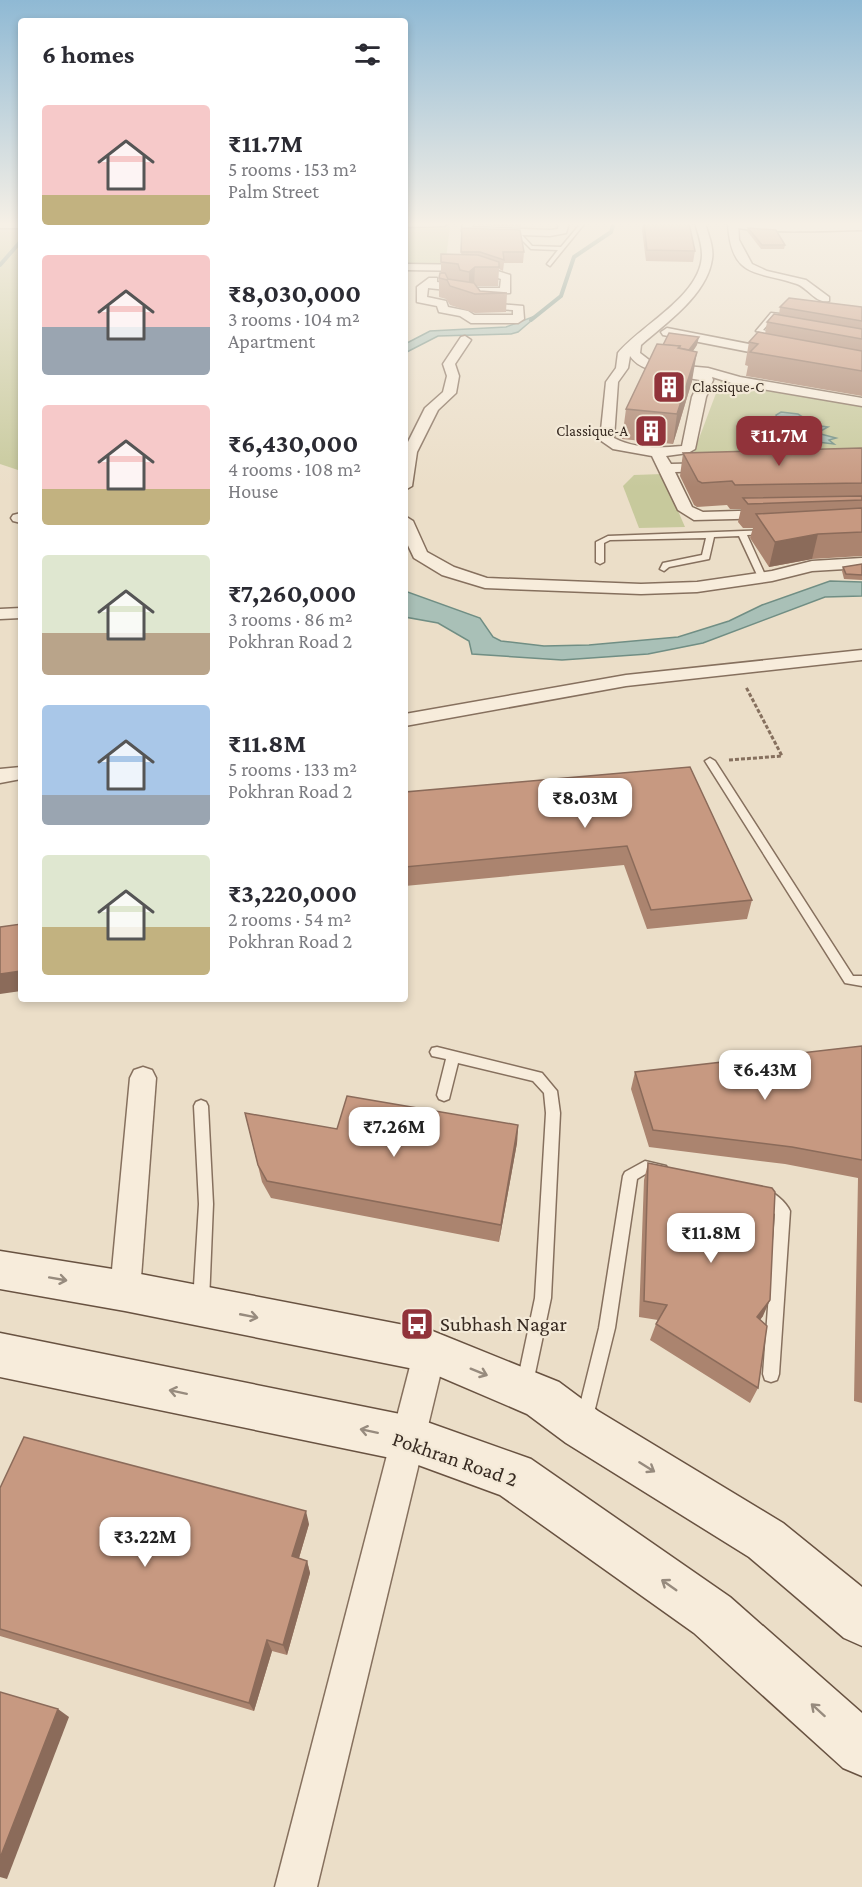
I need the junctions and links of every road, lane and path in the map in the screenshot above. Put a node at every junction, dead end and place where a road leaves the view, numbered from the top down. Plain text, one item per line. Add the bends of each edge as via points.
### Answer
1 (447, 311) edge
2 (519, 311) edge
3 (670, 311) edge
4 (806, 317) edge
5 (653, 330) junction
6 (786, 337) edge
7 (465, 339) dead end
8 (635, 343) junction
9 (792, 356) edge
10 (622, 368) junction
11 (862, 402) edge
12 (657, 453) junction
13 (408, 466) edge
14 (724, 467) edge
15 (666, 468) junction
16 (782, 512) edge
17 (408, 528) edge
18 (774, 532) edge
19 (742, 533) junction
20 (711, 535) junction
21 (600, 562) dead end
22 (862, 563) edge
23 (664, 569) dead end
24 (762, 577) junction
25 (18, 613) edge
26 (0, 614) edge
27 (862, 655) edge
28 (745, 686) dead end
29 (408, 720) edge
30 (710, 761) joint
31 (18, 773) edge
32 (0, 776) edge
33 (862, 981) edge
34 (437, 1052) dead end
35 (453, 1056) junction
36 (142, 1078) dead end
37 (444, 1095) dead end
38 (201, 1106) dead end
39 (678, 1174) edge
40 (744, 1190) edge
41 (0, 1269) edge
42 (125, 1291) junction
43 (201, 1306) junction
44 (430, 1351) junction
45 (0, 1355) edge
46 (771, 1374) dead end
47 (523, 1390) junction
48 (582, 1427) junction
49 (410, 1439) junction
50 (853, 1605) edge
51 (862, 1749) edge
52 (296, 1887) edge

1 - 2 street via 464,313 471,319 518,319
3 - 5 street
4 - 6 lane via 773,314 759,331
5 - 8 street
5 - 9 street
7 - 13 street via 449,364 453,376 449,393 432,408 410,452
8 - 10 street via 624,353
8 - 11 street via 634,353 650,366 708,372 738,381
10 - 12 street via 612,382 608,440 618,446
10 - 12 street via 697,375 707,380 687,449
12 - 15 street
14 - 15 street
15 - 16 street via 686,510 700,517
17 - 24 street via 420,555 448,571 485,583 641,589 697,587
18 - 19 lane
19 - 20 lane
19 - 24 lane
20 - 21 lane via 608,538 600,542
20 - 23 lane via 706,556 666,565
22 - 24 street via 812,566
25 - 26 street
27 - 29 street via 788,660 561,691
28 - 30 path via 782,756
30 - 33 lane via 849,980
31 - 32 street
34 - 35 lane
35 - 37 lane
35 - 47 lane via 537,1077 550,1091 553,1113 543,1298
36 - 42 street
38 - 43 lane via 206,1204
39 - 48 lane via 645,1167 630,1176 607,1328
40 - 46 lane via 766,1195 783,1211
41 -> 42 main road
42 - 43 main road
43 -> 44 main road
44 -> 47 main road
44 - 49 street
49 -> 45 main road, Pokhran Road 2
47 - 48 main road via 543,1398
48 -> 50 main road via 766,1540
51 -> 49 main road, Pokhran Road 2 via 712,1615 514,1476
49 - 52 street

